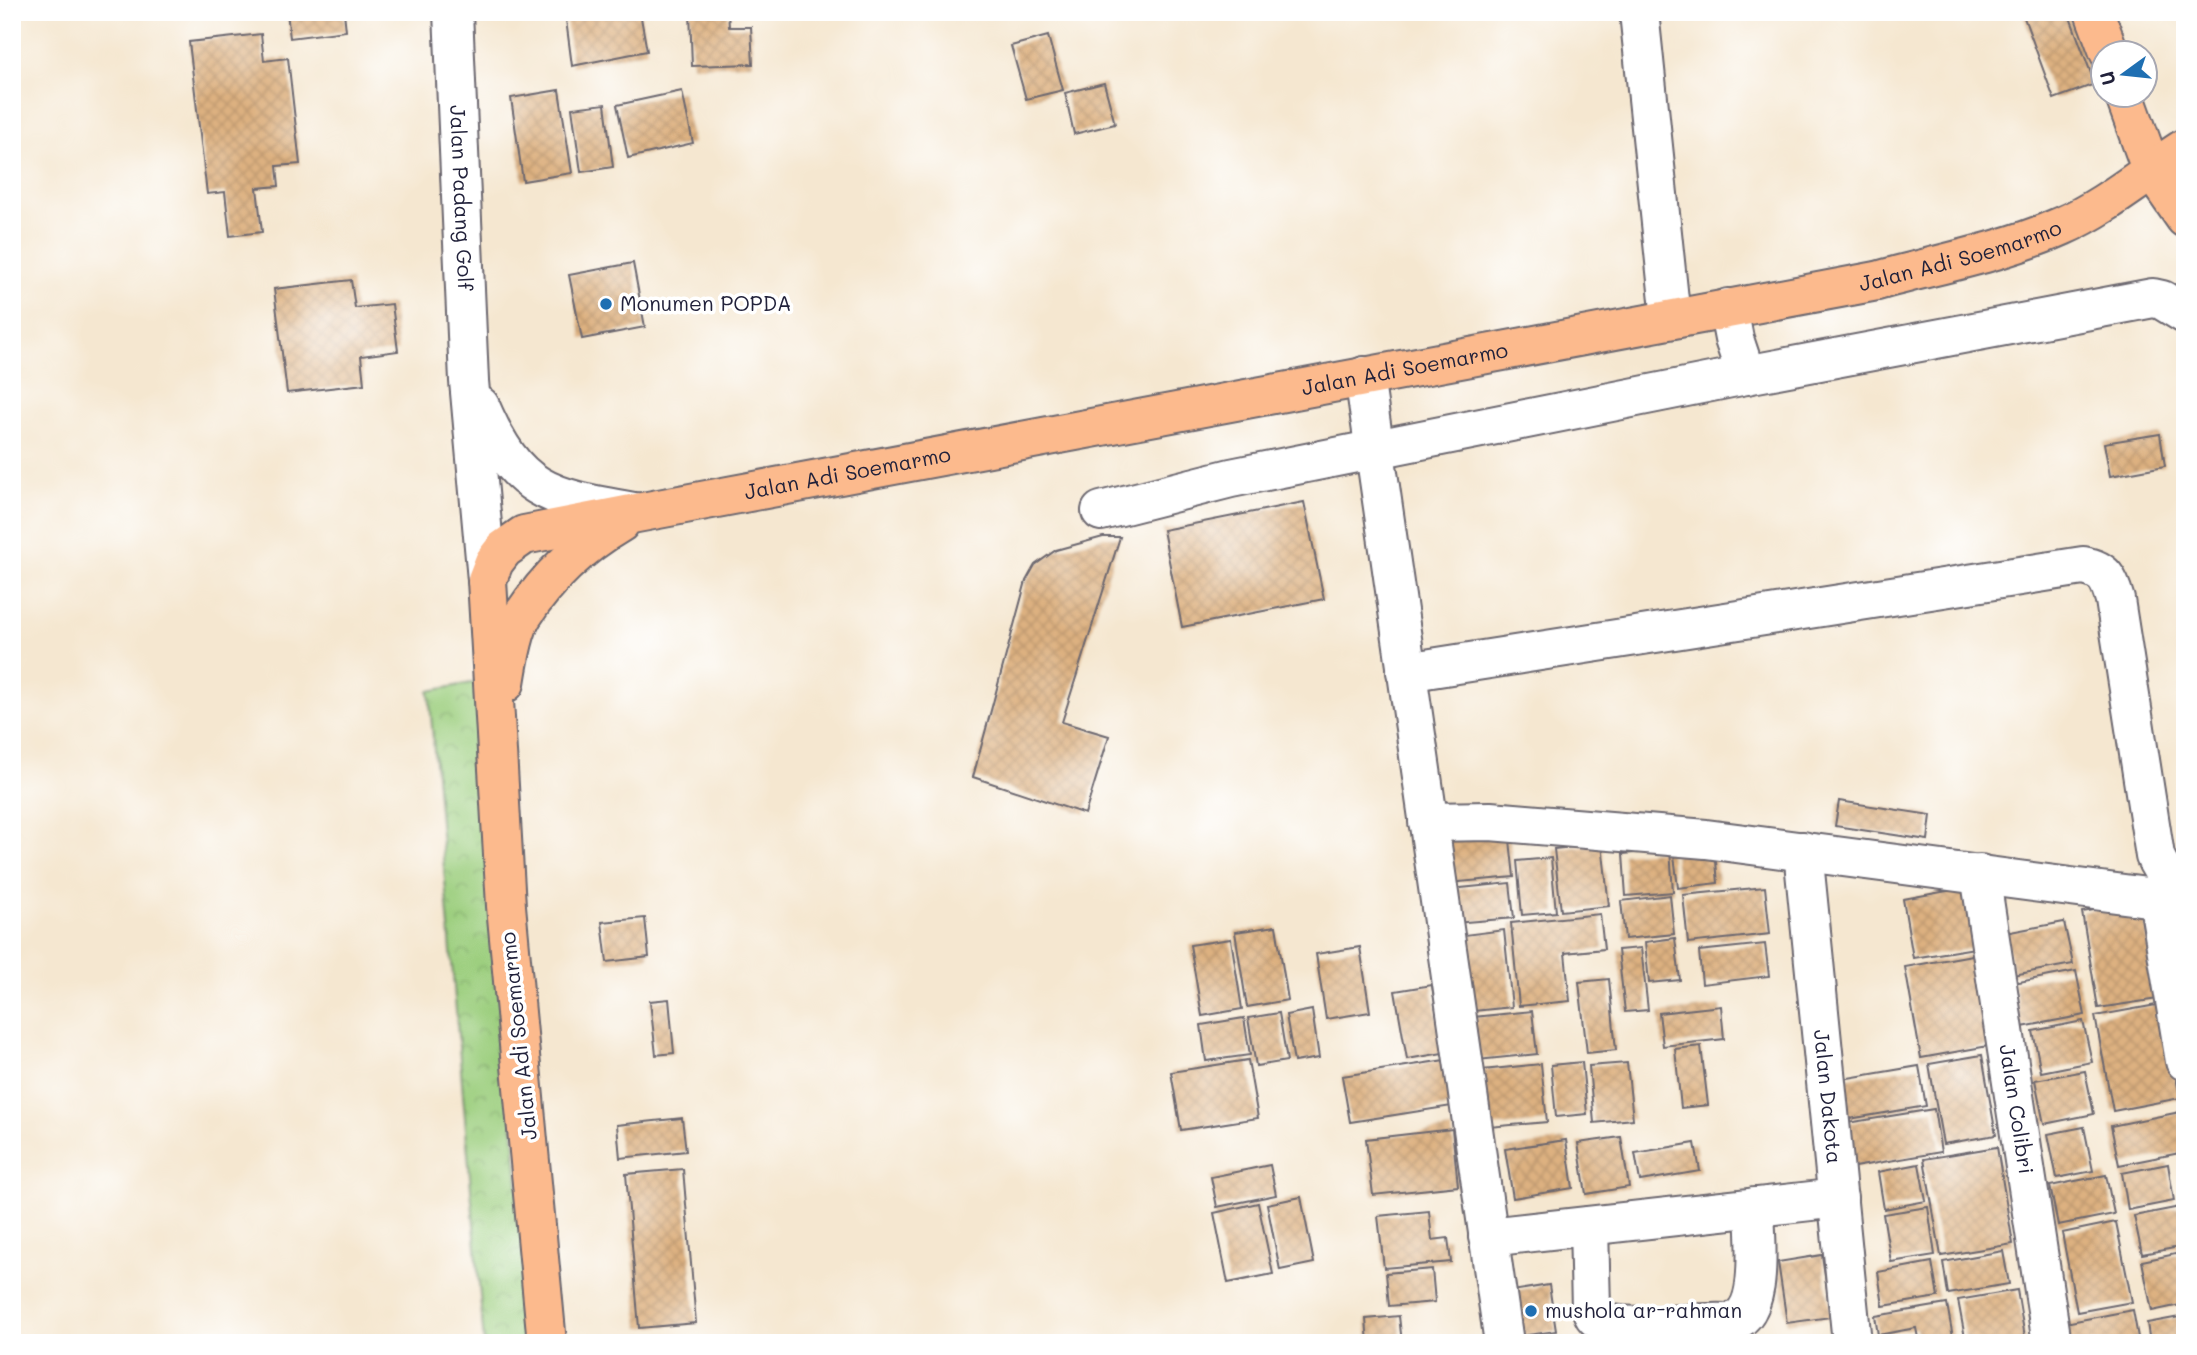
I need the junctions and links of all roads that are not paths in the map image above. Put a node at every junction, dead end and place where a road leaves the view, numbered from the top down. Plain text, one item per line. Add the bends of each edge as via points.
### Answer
1 (453, 12) edge
2 (1639, 12) edge
3 (2094, 12) edge
4 (2104, 38) edge
5 (2129, 108) edge
6 (2185, 148) edge
7 (2151, 169) junction
8 (2185, 218) edge
9 (1728, 308) junction
10 (2185, 314) edge
11 (1671, 319) junction
12 (1746, 375) junction
13 (1364, 376) junction
14 (469, 381) junction
15 (1374, 450) junction
16 (479, 485) junction
17 (1101, 511) dead end
18 (637, 513) junction
19 (524, 535) junction
20 (487, 580) junction
21 (1406, 672) junction
22 (496, 729) junction
23 (1428, 822) junction
24 (1803, 851) junction
25 (1980, 874) junction
26 (2176, 894) edge
27 (2185, 1061) edge
28 (1838, 1198) junction
29 (1755, 1207) junction
30 (1589, 1226) junction
31 (1488, 1237) junction
32 (547, 1343) edge
33 (1504, 1343) edge
34 (1852, 1343) edge
35 (2052, 1343) edge

1 - 14 street, Jalan Padang Golf
2 - 11 street
3 - 4 main road
5 - 7 main road
6 - 7 main road, Jalan Adi Soemarmo
7 - 8 main road
7 - 9 main road, Jalan Adi Soemarmo via 2093,209 2036,237 1877,281
9 - 11 main road, Jalan Adi Soemarmo
9 - 12 street
10 - 12 street via 2153,298
11 - 13 main road, Jalan Adi Soemarmo
12 - 15 street
13 - 15 street
13 - 18 main road, Jalan Adi Soemarmo
14 - 16 street, Jalan Padang Golf
14 - 18 street via 494,439 513,466 536,486 559,497
15 - 17 street via 1231,478
15 - 21 street
16 - 19 street via 496,513
16 - 20 street, Jalan Padang Golf
18 - 19 main road, Jalan Adi Soemarmo
18 - 22 main road, Jalan Adi Soemarmo via 578,551 522,617
19 - 20 main road, Jalan Adi Soemarmo via 504,549
20 - 22 main road, Jalan Adi Soemarmo
21 - 23 street
21 - 26 street via 2092,568 2108,579 2115,600 2155,856
22 - 32 main road, Jalan Adi Soemarmo via 506,906
23 - 24 street via 1490,821
23 - 31 street
24 - 25 street
24 - 28 street, Jalan Dakota
25 - 26 street
25 - 35 street, Jalan Colibri
26 - 27 street
28 - 29 street
28 - 34 street, Jalan Dakota
29 - 30 street
29 - 30 street via 1753,1300 1742,1318 1728,1323 1618,1324 1598,1320 1591,1308
30 - 31 street
31 - 33 street

